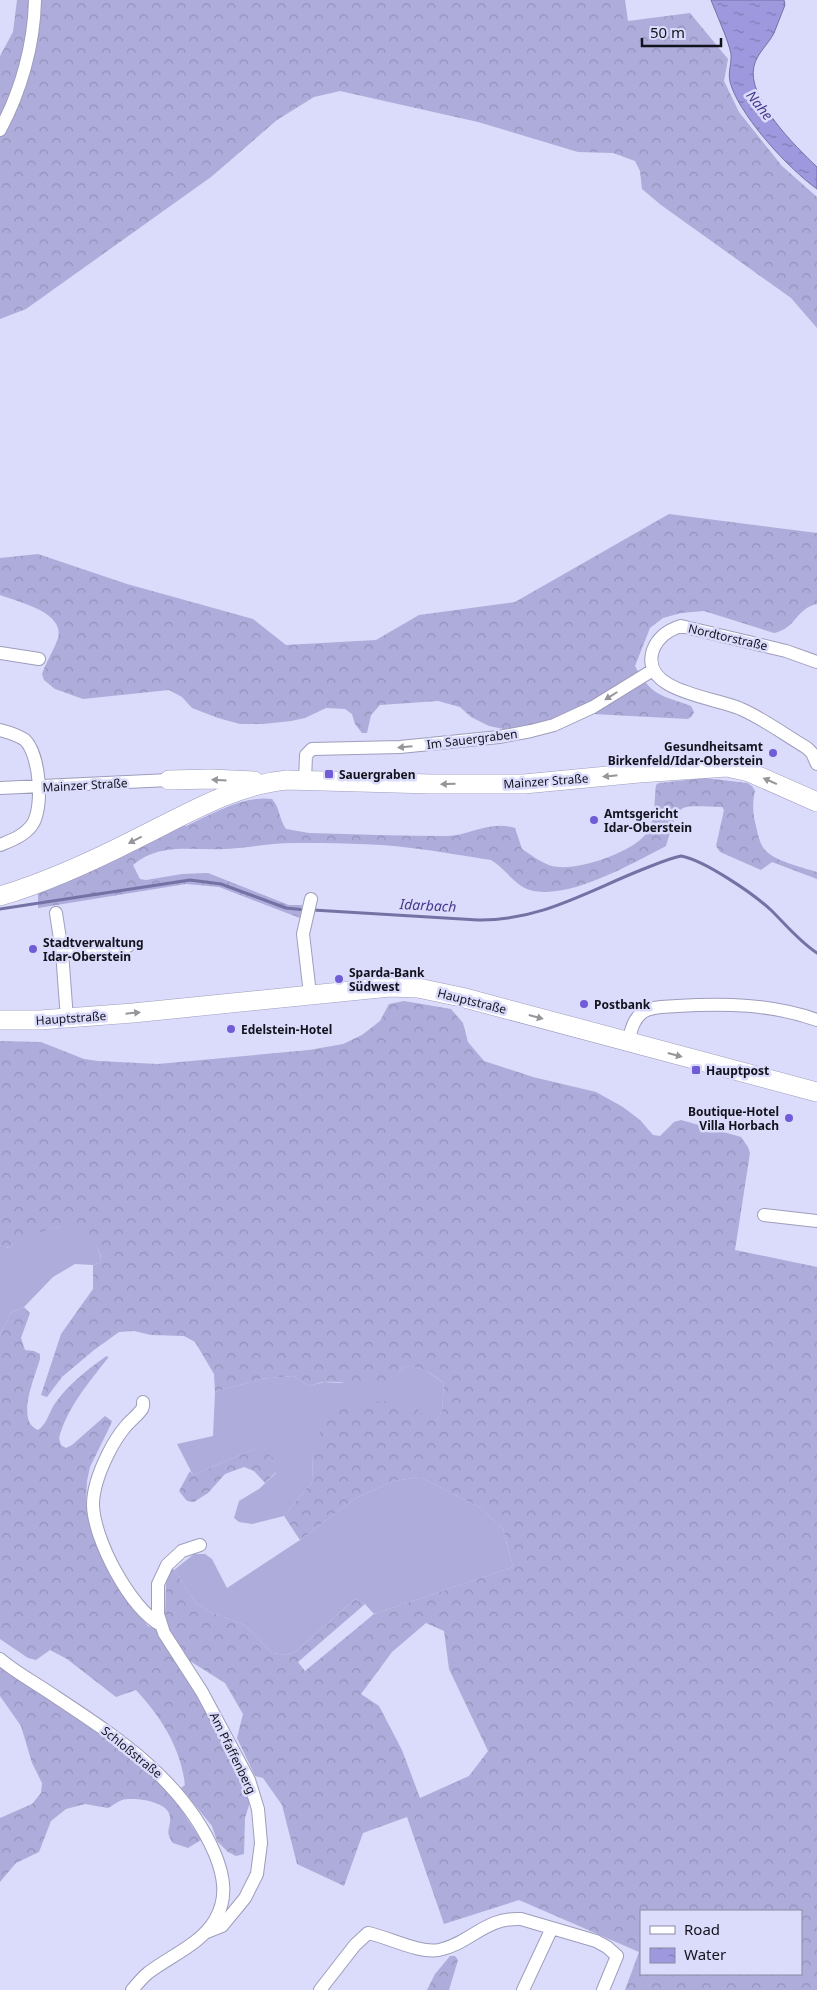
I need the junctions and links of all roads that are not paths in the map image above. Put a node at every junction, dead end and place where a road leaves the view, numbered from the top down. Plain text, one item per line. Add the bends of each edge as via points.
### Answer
1 (35, 0) edge
2 (0, 130) edge
3 (0, 653) edge
4 (39, 659) dead end
5 (817, 662) edge
6 (653, 670) junction
7 (0, 730) edge
8 (817, 764) edge
9 (169, 780) junction
10 (305, 781) junction
11 (268, 782) junction
12 (0, 788) edge
13 (38, 788) junction
14 (816, 798) edge
15 (178, 818) junction
16 (0, 845) edge
17 (0, 896) edge
18 (311, 901) dead end
19 (56, 913) dead end
20 (128, 946) dead end
21 (62, 952) junction
22 (310, 994) junction
23 (67, 1018) junction
24 (817, 1020) edge
25 (3, 1022) edge
26 (628, 1042) junction
27 (817, 1092) edge
28 (764, 1215) dead end
29 (817, 1221) edge
30 (143, 1402) dead end
31 (200, 1545) dead end
32 (161, 1625) junction
33 (0, 1659) edge
34 (552, 1928) junction
35 (207, 1932) junction
36 (132, 1990) edge
37 (320, 1990) edge
38 (523, 1990) edge
39 (603, 1990) edge

1 - 2 street via 24,69
3 - 4 street
5 - 6 street, Nordtorstraße via 786,651 680,626 671,629 657,642 653,652
6 - 8 street via 663,682 678,689 732,705 756,716 807,748
6 -> 10 street, Im Sauergraben via 593,707 554,725 531,731 400,747 312,749 306,755
7 - 13 street via 18,736 29,746 36,763
11 -> 9 main road
9 - 13 street, Mainzer Straße
9 - 15 main road via 186,785 190,793 188,805
10 - 11 main road, Mainzer Straße
14 -> 10 main road, Mainzer Straße via 749,772 727,767 524,784
11 - 15 main road via 247,787
12 - 13 street, Mainzer Straße
13 - 16 street via 38,811 33,823 23,835
15 -> 17 main road via 84,865
18 - 22 street via 303,934
19 - 21 street
20 - 21 street
21 - 23 street
23 -> 22 main road, Hauptstraße
22 -> 26 main road, Hauptstraße via 390,987 418,988
23 - 25 main road, Hauptstraße
24 - 26 street via 771,1008 710,1004 668,1006 640,1014 632,1026
26 -> 27 main road, Hauptstraße
28 - 29 street
30 - 32 street, Am Pfaffenberg via 140,1412 108,1454 96,1485 93,1507 106,1552 115,1570 135,1601
31 - 32 street, Am Pfaffenberg via 182,1551 162,1574 157,1596
32 - 35 street, Am Pfaffenberg via 239,1760 255,1794 258,1809 261,1843 253,1886 222,1926
33 - 35 street, Schloßstraße via 133,1750 183,1800 212,1847 224,1883 220,1910
34 - 37 street via 521,1918 496,1920 450,1947 431,1951 368,1933
34 - 38 street
34 - 39 street via 596,1941 617,1956
35 - 36 street, Schloßstraße via 146,1974

